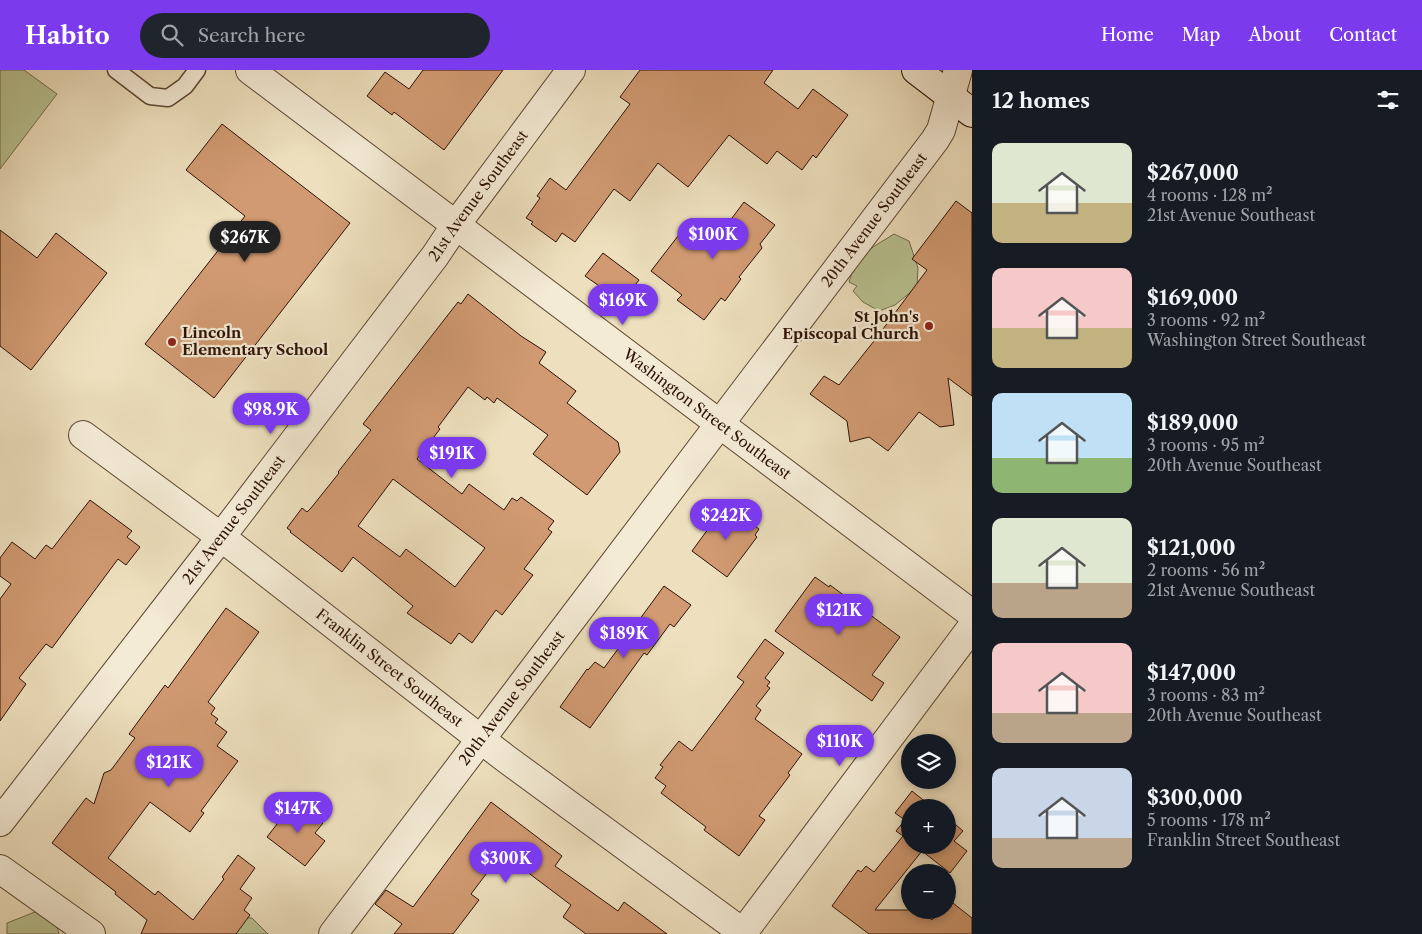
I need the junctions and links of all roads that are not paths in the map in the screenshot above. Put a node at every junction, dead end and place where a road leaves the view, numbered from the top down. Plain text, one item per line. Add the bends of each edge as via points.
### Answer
1 (116, 70) edge
2 (198, 70) edge
3 (250, 70) edge
4 (571, 70) edge
5 (916, 70) edge
6 (958, 70) edge
7 (950, 96) junction
8 (972, 113) edge
9 (455, 226) junction
10 (718, 424) junction
11 (83, 436) dead end
12 (221, 537) junction
13 (972, 614) edge
14 (972, 627) edge
15 (479, 739) junction
16 (0, 822) edge
17 (0, 869) edge
18 (91, 934) edge
19 (333, 934) edge
20 (743, 934) edge

1 - 2 lane via 150,96 168,98 185,86
3 - 9 street, Washington Street Southeast
4 - 9 street, 21st Avenue Southeast
5 - 7 street
6 - 7 street, 20th Avenue Southeast
7 - 8 street
7 - 10 street, 20th Avenue Southeast via 935,140
9 - 10 street, Washington Street Southeast
9 - 12 street, 21st Avenue Southeast
10 - 13 street, Washington Street Southeast
10 - 15 street, 20th Avenue Southeast
11 - 12 street, Franklin Street Southeast
12 - 15 street, Franklin Street Southeast
12 - 16 street, 21st Avenue Southeast
14 - 20 street
15 - 19 street, 20th Avenue Southeast
15 - 20 street, Franklin Street Southeast
17 - 18 street

